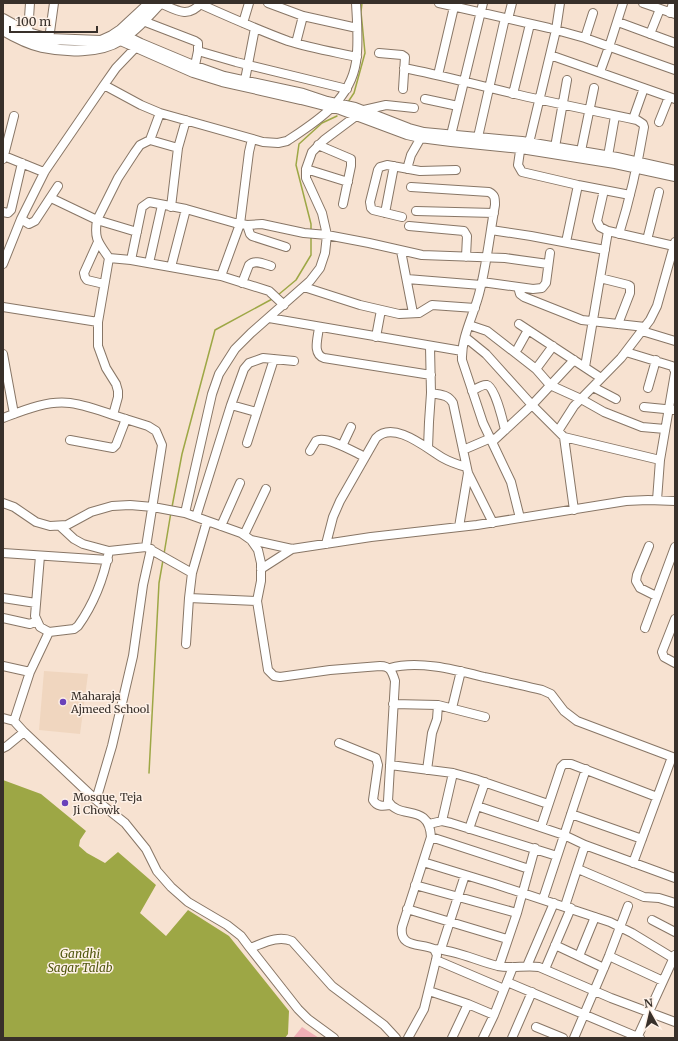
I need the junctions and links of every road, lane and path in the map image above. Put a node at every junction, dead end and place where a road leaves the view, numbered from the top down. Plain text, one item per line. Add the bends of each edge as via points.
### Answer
1 (30, 3) edge
2 (54, 3) edge
3 (150, 3) edge
4 (160, 3) edge
5 (249, 3) edge
6 (268, 3) edge
7 (356, 3) edge
8 (439, 3) edge
9 (483, 3) edge
10 (512, 3) edge
11 (560, 3) edge
12 (623, 3) edge
13 (643, 3) edge
14 (673, 3) edge
15 (200, 4) edge
16 (454, 7) junction
17 (660, 9) junction
18 (481, 12) junction
19 (592, 13) dead end
20 (672, 14) edge
21 (303, 16) junction
22 (3, 19) edge
23 (507, 19) junction
24 (143, 21) junction
25 (618, 22) junction
26 (243, 23) junction
27 (530, 24) junction
28 (255, 28) junction
29 (357, 28) junction
30 (3, 30) edge
31 (556, 30) junction
32 (28, 33) junction
33 (650, 34) junction
34 (120, 36) junction
35 (585, 38) junction
36 (49, 40) junction
37 (296, 43) junction
38 (675, 43) edge
39 (138, 46) junction
40 (609, 47) junction
41 (198, 51) junction
42 (379, 52) dead end
43 (550, 55) junction
44 (357, 57) junction
45 (247, 65) junction
46 (404, 68) junction
47 (194, 70) junction
48 (675, 70) edge
49 (600, 72) junction
50 (438, 75) junction
51 (567, 80) dead end
52 (464, 81) junction
53 (244, 84) junction
54 (104, 85) junction
55 (488, 88) junction
56 (594, 88) dead end
57 (644, 88) junction
58 (346, 89) junction
59 (403, 89) dead end
60 (513, 94) junction
61 (673, 97) edge
62 (425, 99) dead end
63 (539, 100) junction
64 (562, 105) junction
65 (338, 106) junction
66 (458, 106) junction
67 (414, 108) dead end
68 (590, 111) junction
69 (357, 112) junction
70 (160, 113) junction
71 (14, 116) dead end
72 (615, 116) junction
73 (633, 119) junction
74 (186, 120) junction
75 (659, 122) dead end
76 (422, 135) junction
77 (451, 135) junction
78 (478, 137) junction
79 (252, 139) junction
80 (150, 140) junction
81 (524, 144) junction
82 (318, 145) junction
83 (555, 147) junction
84 (178, 148) junction
85 (581, 151) junction
86 (608, 156) junction
87 (3, 158) edge
88 (22, 163) junction
89 (638, 165) junction
90 (394, 166) junction
91 (306, 169) junction
92 (407, 169) junction
93 (456, 170) dead end
94 (675, 170) edge
95 (45, 171) junction
96 (675, 177) edge
97 (348, 182) junction
98 (578, 185) junction
99 (58, 186) dead end
100 (412, 188) dead end
101 (604, 190) junction
102 (659, 192) dead end
103 (630, 195) junction
104 (51, 198) junction
105 (343, 204) dead end
106 (162, 205) junction
107 (171, 207) junction
108 (186, 209) junction
109 (416, 211) dead end
110 (3, 212) edge
111 (385, 213) junction
112 (494, 213) junction
113 (402, 217) dead end
114 (21, 219) junction
115 (97, 220) junction
116 (244, 224) junction
117 (410, 226) dead end
118 (491, 230) junction
119 (608, 231) junction
120 (137, 232) junction
121 (619, 234) junction
122 (325, 235) junction
123 (647, 240) junction
124 (7, 241) edge
125 (98, 242) junction
126 (566, 242) junction
127 (674, 244) edge
128 (286, 247) dead end
129 (605, 250) junction
130 (401, 251) junction
131 (550, 253) dead end
132 (673, 256) edge
133 (466, 257) junction
134 (109, 258) junction
135 (486, 258) junction
136 (131, 260) junction
137 (149, 263) junction
138 (3, 264) edge
139 (548, 264) junction
140 (271, 266) dead end
141 (171, 268) junction
142 (221, 276) junction
143 (600, 278) junction
144 (407, 279) junction
145 (242, 283) junction
146 (104, 284) junction
147 (482, 284) junction
148 (304, 287) junction
149 (518, 287) junction
150 (282, 303) junction
151 (3, 307) edge
152 (475, 308) junction
153 (381, 310) junction
154 (413, 313) junction
155 (268, 318) junction
156 (98, 322) junction
157 (593, 322) junction
158 (519, 324) dead end
159 (618, 324) junction
160 (469, 325) junction
161 (319, 327) junction
162 (643, 329) junction
163 (528, 330) junction
164 (376, 337) junction
165 (465, 337) junction
166 (675, 341) edge
167 (553, 346) junction
168 (430, 347) junction
169 (518, 348) dead end
170 (462, 351) junction
171 (626, 352) junction
172 (3, 354) edge
173 (274, 359) junction
174 (294, 360) dead end
175 (574, 360) junction
176 (656, 360) junction
177 (585, 367) junction
178 (536, 369) junction
179 (675, 372) edge
180 (431, 375) junction
181 (601, 378) junction
182 (674, 382) edge
183 (550, 385) junction
184 (593, 387) junction
185 (648, 388) dead end
186 (472, 391) junction
187 (431, 393) junction
188 (581, 399) junction
189 (616, 399) dead end
190 (231, 405) junction
191 (532, 405) junction
192 (644, 406) dead end
193 (672, 410) edge
194 (256, 412) junction
195 (14, 414) junction
196 (113, 415) junction
197 (3, 418) edge
198 (126, 419) junction
199 (351, 427) dead end
200 (665, 429) junction
201 (505, 430) junction
202 (558, 431) junction
203 (564, 438) junction
204 (70, 440) dead end
205 (491, 440) junction
206 (247, 443) dead end
207 (342, 446) junction
208 (428, 448) junction
209 (463, 450) junction
210 (310, 451) dead end
211 (365, 457) junction
212 (660, 460) junction
213 (467, 470) junction
214 (240, 483) dead end
215 (266, 489) dead end
216 (657, 500) junction
217 (675, 501) edge
218 (3, 503) edge
219 (153, 507) junction
220 (574, 510) junction
221 (183, 513) junction
222 (196, 517) junction
223 (520, 518) junction
224 (207, 521) junction
225 (493, 523) junction
226 (60, 526) junction
227 (221, 526) junction
228 (459, 527) junction
229 (244, 534) junction
230 (251, 540) junction
231 (326, 544) junction
232 (649, 546) dead end
233 (292, 549) junction
234 (152, 550) junction
235 (675, 550) edge
236 (109, 551) junction
237 (3, 553) edge
238 (40, 556) junction
239 (108, 560) junction
240 (261, 569) junction
241 (192, 573) junction
242 (656, 596) junction
243 (3, 598) edge
244 (188, 598) junction
245 (257, 601) junction
246 (36, 603) junction
247 (3, 618) edge
248 (675, 619) edge
249 (37, 621) junction
250 (645, 628) dead end
251 (48, 632) junction
252 (186, 644) dead end
253 (675, 663) edge
254 (3, 666) edge
255 (390, 668) junction
256 (461, 671) junction
257 (30, 672) junction
258 (393, 704) junction
259 (438, 705) junction
260 (452, 708) junction
261 (485, 717) dead end
262 (3, 718) edge
263 (14, 721) junction
264 (24, 732) junction
265 (339, 743) dead end
266 (3, 748) edge
267 (673, 757) edge
268 (390, 765) junction
269 (586, 769) junction
270 (427, 770) junction
271 (453, 773) junction
272 (485, 782) junction
273 (656, 797) junction
274 (96, 800) junction
275 (548, 804) junction
276 (390, 805) junction
277 (477, 806) junction
278 (571, 814) junction
279 (442, 821) junction
280 (429, 824) junction
281 (541, 827) junction
282 (470, 829) junction
283 (564, 835) junction
284 (431, 837) junction
285 (642, 840) junction
286 (585, 845) junction
287 (535, 848) junction
288 (557, 856) junction
289 (423, 862) junction
290 (633, 863) junction
291 (529, 869) junction
292 (578, 869) junction
293 (465, 875) junction
294 (675, 878) edge
295 (416, 884) junction
296 (523, 893) junction
297 (458, 896) junction
298 (543, 899) junction
299 (554, 903) junction
300 (675, 903) edge
301 (628, 906) dead end
302 (568, 907) junction
303 (407, 909) junction
304 (517, 913) junction
305 (595, 917) junction
306 (652, 920) dead end
307 (450, 922) junction
308 (620, 927) junction
309 (675, 932) edge
310 (507, 939) junction
311 (555, 945) junction
312 (250, 948) junction
313 (437, 949) junction
314 (579, 956) junction
315 (609, 956) junction
316 (674, 956) edge
317 (436, 960) junction
318 (499, 966) junction
319 (527, 966) junction
320 (513, 967) junction
321 (604, 968) junction
322 (545, 969) junction
323 (663, 981) junction
324 (506, 986) junction
325 (429, 991) junction
326 (595, 991) junction
327 (532, 992) junction
328 (468, 1004) junction
329 (649, 1012) junction
330 (494, 1015) junction
331 (584, 1015) junction
332 (675, 1021) edge
333 (536, 1027) dead end
334 (334, 1038) edge
335 (396, 1038) edge
336 (408, 1038) edge
337 (452, 1038) edge
338 (483, 1038) edge
339 (512, 1038) edge
340 (563, 1038) edge
341 (574, 1038) edge
342 (638, 1038) edge

1 - 32 street
2 - 36 street
3 - 34 main road
4 - 15 street via 184,12 195,10
4 - 24 main road
5 - 26 street
6 - 21 street
7 - 29 street
8 - 16 street
9 - 18 street
10 - 23 street
11 - 31 street
12 - 25 street
13 - 17 street
14 - 20 street
15 - 26 street
16 - 18 street
16 - 50 street
17 - 20 street
17 - 33 street
18 - 23 street
18 - 52 street
19 - 35 street
21 - 29 street
21 - 37 street
22 - 32 main road
23 - 27 street
23 - 55 street
24 - 34 main road
24 - 41 street via 195,41
25 - 33 street
25 - 40 street
26 - 28 street
27 - 31 street
27 - 60 street
28 - 37 street
28 - 45 street
29 - 44 street
30 - 34 main road via 23,41 62,49 102,48
31 - 35 street
31 - 43 street
32 - 36 main road
33 - 38 street
34 - 36 main road via 101,41
34 - 39 street
35 - 40 street
37 - 44 street
39 - 47 street
39 - 54 street via 116,68
40 - 48 street
40 - 49 street
41 - 45 street
41 - 47 street
42 - 46 street via 404,56
43 - 49 street
43 - 63 street
44 - 58 street via 351,81
45 - 53 street
45 - 58 street
46 - 50 street
46 - 59 street
47 - 53 street
49 - 57 street
50 - 52 street
51 - 64 street
52 - 55 street
52 - 66 street
53 - 65 street via 301,100
54 - 70 street
54 - 95 street
55 - 60 street
55 - 78 street
56 - 68 street
57 - 61 street
57 - 73 street
58 - 65 street
60 - 63 street
61 - 75 street
62 - 66 street
63 - 64 street
63 - 81 street
64 - 68 street
64 - 83 street
65 - 69 street
65 - 79 street via 287,141 271,143
66 - 77 street
67 - 69 street via 386,105
68 - 72 street
68 - 85 street
69 - 76 street via 406,134
69 - 82 street
70 - 74 street
70 - 80 street
71 - 87 street
72 - 73 street
72 - 86 street
73 - 89 street via 644,124
74 - 79 street
74 - 84 street
76 - 77 street
76 - 81 street via 451,142
76 - 92 street
77 - 78 street
78 - 81 street
79 - 116 street
80 - 84 street
80 - 115 street via 140,145 135,152 118,178
81 - 83 street
81 - 89 street
81 - 98 street via 518,165 522,172
82 - 91 street via 312,152
82 - 97 street via 349,157 351,166
83 - 85 street
84 - 107 street
85 - 86 street
86 - 89 street
87 - 88 street
88 - 95 street
88 - 110 street via 10,210
89 - 94 street
89 - 96 street
89 - 103 street
90 - 92 street
90 - 111 street
90 - 111 street via 386,165 378,170 370,202 373,210
91 - 97 street
91 - 122 street via 306,178 322,213
92 - 93 street
95 - 114 street
97 - 105 street
98 - 101 street
98 - 126 street
99 - 104 street
100 - 112 street via 489,192 495,198
101 - 103 street
101 - 119 street via 597,222
102 - 123 street
103 - 121 street
104 - 114 street via 35,221 28,224
104 - 115 street
106 - 107 street
106 - 120 street via 149,202 142,206
106 - 137 street
107 - 108 street
108 - 116 street
108 - 141 street
109 - 112 street
111 - 113 street
112 - 118 street
114 - 124 street
115 - 120 street
115 - 125 street via 95,232
116 - 122 street via 262,224
116 - 128 street via 255,238
116 - 142 street
117 - 133 street via 464,231 467,236
118 - 126 street
118 - 135 street
119 - 121 street
119 - 129 street
120 - 136 street
121 - 123 street
122 - 130 street
122 - 148 street via 325,253 320,268
123 - 127 street
124 - 138 street
125 - 134 street
125 - 146 street via 84,277
126 - 129 street
127 - 132 street
129 - 143 street
130 - 133 street via 429,256
130 - 144 street
131 - 139 street
132 - 162 street via 657,306
133 - 135 street
134 - 136 street
134 - 146 street
135 - 139 street
135 - 147 street
136 - 137 street
137 - 141 street
139 - 149 street via 545,286 539,289
140 - 145 street via 251,263
141 - 142 street
142 - 145 street
143 - 157 street
143 - 159 street via 630,286 630,293
144 - 147 street
144 - 154 street
145 - 150 street via 273,293
146 - 156 street
147 - 149 street
147 - 152 street
148 - 150 street
148 - 153 street
149 - 157 street via 524,297 575,318
150 - 155 street
151 - 156 street
152 - 154 street via 432,305 423,312
152 - 160 street
153 - 154 street via 399,314
153 - 164 street
155 - 161 street
155 - 221 street via 235,349 219,374
156 - 196 street via 98,346 118,391
157 - 159 street
157 - 177 street
158 - 163 street
159 - 162 street
160 - 165 street
160 - 178 street via 487,331
161 - 164 street
161 - 180 street via 316,349 319,356
162 - 166 street
162 - 171 street
163 - 167 street
163 - 169 street
164 - 168 street
165 - 170 street
165 - 191 street via 486,354
167 - 175 street
167 - 178 street
168 - 170 street
168 - 180 street
170 - 186 street via 462,360
171 - 176 street
171 - 181 street
172 - 195 street
173 - 174 street
173 - 190 street via 263,358 249,363 244,369
173 - 194 street
175 - 177 street
175 - 183 street
176 - 179 street via 672,366
176 - 185 street
177 - 181 street
178 - 183 street
179 - 182 street
180 - 187 street
181 - 184 street
182 - 193 street
183 - 188 street
183 - 191 street
184 - 188 street
184 - 189 street
186 - 201 street via 481,386 489,386 497,402
186 - 205 street
187 - 208 street
187 - 209 street via 447,396 453,403
188 - 200 street via 604,412 642,427
188 - 202 street
190 - 194 street
190 - 222 street
191 - 201 street
191 - 202 street
192 - 193 street
193 - 200 street
194 - 206 street
195 - 196 street via 46,404 70,403
195 - 197 street
196 - 198 street
198 - 204 street via 113,448
198 - 219 street via 156,431 162,445
199 - 207 street
200 - 212 street
201 - 205 street
202 - 203 street
203 - 212 street
203 - 220 street
205 - 209 street
205 - 223 street via 511,482
207 - 210 street via 319,439
207 - 211 street
208 - 211 street via 409,437 385,432 376,438
208 - 213 street
209 - 213 street
211 - 231 street via 333,517
212 - 216 street
213 - 225 street
213 - 228 street
214 - 227 street
215 - 229 street
216 - 217 street
216 - 220 street via 626,501
218 - 226 street via 14,507 36,522
219 - 221 street
219 - 226 street via 130,504 112,506 90,512 67,525
219 - 234 street
220 - 223 street
221 - 222 street
222 - 224 street
223 - 225 street
224 - 227 street
224 - 241 street
225 - 228 street
226 - 236 street via 83,544
227 - 229 street
228 - 231 street
229 - 230 street
230 - 233 street
230 - 240 street via 258,550
231 - 233 street
232 - 242 street via 636,584
233 - 240 street
234 - 236 street
234 - 241 street
234 - 274 street via 143,585 133,656 112,746
235 - 242 street
236 - 239 street
237 - 238 street
238 - 239 street
238 - 246 street
239 - 251 street via 96,594 78,626 74,629
240 - 245 street
241 - 244 street
242 - 250 street
243 - 246 street
244 - 245 street
244 - 252 street
245 - 255 street via 268,670 274,676 380,666
246 - 249 street
247 - 249 street via 30,624
248 - 253 street via 662,652 664,657
249 - 251 street via 40,627
251 - 257 street
254 - 257 street
255 - 256 street via 410,665
255 - 258 street via 394,681
256 - 260 street
256 - 267 street via 552,694 564,711 577,721
257 - 263 street
258 - 259 street
258 - 268 street
259 - 260 street
259 - 270 street
260 - 261 street
262 - 263 street
263 - 264 street
264 - 266 street
264 - 274 street
265 - 276 street via 376,758 378,766 373,800 380,805
267 - 273 street
268 - 270 street
268 - 276 street
269 - 273 street
269 - 275 street via 564,764
269 - 278 street
270 - 271 street
271 - 272 street
271 - 279 street
272 - 275 street
272 - 277 street
273 - 285 street
274 - 312 street via 125,823 146,848 157,870 171,887 188,902 227,925 241,936
275 - 281 street
276 - 280 street via 422,816
277 - 281 street
277 - 282 street
278 - 283 street
278 - 285 street
279 - 280 street
279 - 282 street
280 - 284 street
281 - 283 street
282 - 287 street
283 - 286 street
283 - 288 street
284 - 289 street
284 - 291 street
285 - 290 street
286 - 290 street
286 - 292 street
287 - 288 street
287 - 291 street
288 - 298 street
289 - 293 street
289 - 295 street
290 - 294 street
291 - 296 street
292 - 300 street via 644,897
292 - 302 street
293 - 296 street
293 - 297 street
295 - 297 street
295 - 303 street
296 - 298 street
296 - 304 street
297 - 304 street
297 - 307 street
298 - 299 street
299 - 302 street
299 - 319 street
301 - 308 street
302 - 305 street
302 - 311 street
303 - 307 street
303 - 313 street via 402,937 409,943
304 - 310 street
305 - 308 street
305 - 314 street
306 - 309 street
307 - 310 street
307 - 313 street
308 - 315 street
308 - 316 street
310 - 318 street
311 - 314 street
311 - 322 street
312 - 334 street via 298,1009
312 - 335 street via 277,939 285,938 292,941 332,986 384,1025
313 - 317 street
313 - 318 street
314 - 321 street
315 - 321 street
315 - 323 street
316 - 323 street
317 - 324 street
317 - 325 street
318 - 320 street
319 - 320 street
319 - 322 street
320 - 324 street
321 - 326 street
322 - 326 street
323 - 329 street
324 - 327 street
324 - 330 street
325 - 328 street
325 - 336 street via 424,1009
326 - 329 street
326 - 331 street
327 - 331 street
327 - 339 street
328 - 330 street
328 - 337 street
329 - 332 street
329 - 342 street
330 - 338 street
331 - 341 street
331 - 342 street
333 - 340 street

